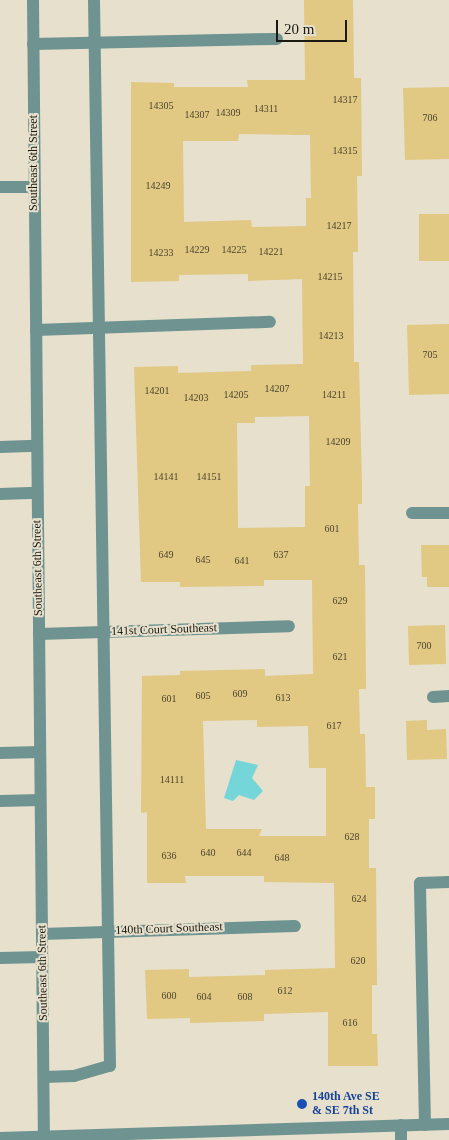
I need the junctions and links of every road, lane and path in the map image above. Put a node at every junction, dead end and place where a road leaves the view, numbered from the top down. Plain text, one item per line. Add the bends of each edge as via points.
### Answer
1 (33, 0) edge
2 (94, 0) edge
3 (277, 39) dead end
4 (95, 43) junction
5 (33, 44) junction
6 (0, 187) edge
7 (34, 187) junction
8 (270, 322) dead end
9 (100, 327) junction
10 (36, 330) junction
11 (36, 446) junction
12 (0, 447) edge
13 (37, 493) junction
14 (0, 494) edge
15 (412, 513) dead end
16 (449, 513) edge
17 (289, 626) dead end
18 (101, 632) junction
19 (39, 634) junction
20 (449, 696) edge
21 (433, 697) dead end
22 (40, 752) junction
23 (0, 753) edge
24 (40, 800) junction
25 (0, 801) edge
26 (449, 882) edge
27 (295, 926) dead end
28 (107, 931) junction
29 (42, 934) junction
30 (42, 957) junction
31 (0, 958) edge
32 (44, 1077) junction
33 (449, 1124) edge
34 (401, 1125) junction
35 (425, 1125) junction
36 (44, 1137) junction
37 (0, 1138) edge
38 (401, 1140) edge

1 - 5 street, Southeast 6th Street
2 - 4 street
3 - 4 street
4 - 5 street
4 - 9 street
5 - 7 street, Southeast 6th Street
6 - 7 street
7 - 10 street, Southeast 6th Street
8 - 9 street
9 - 10 street
9 - 18 street
10 - 11 street, Southeast 6th Street
11 - 12 street
11 - 13 street, Southeast 6th Street
13 - 14 street
13 - 19 street, Southeast 6th Street
15 - 16 street
17 - 18 street, 141st Court Southeast
18 - 19 street, 141st Court Southeast
18 - 28 street
19 - 22 street, Southeast 6th Street
20 - 21 street
22 - 23 street
22 - 24 street, Southeast 6th Street
24 - 25 street
24 - 29 street, Southeast 6th Street
26 - 35 street via 420,884
27 - 28 street, 140th Court Southeast
28 - 29 street, 140th Court Southeast
28 - 32 street via 110,1066 74,1076
29 - 30 street, Southeast 6th Street
30 - 31 street
30 - 32 street, Southeast 6th Street
32 - 36 street, Southeast 6th Street
33 - 35 street
34 - 35 street
34 - 36 street
34 - 38 street
36 - 37 street

